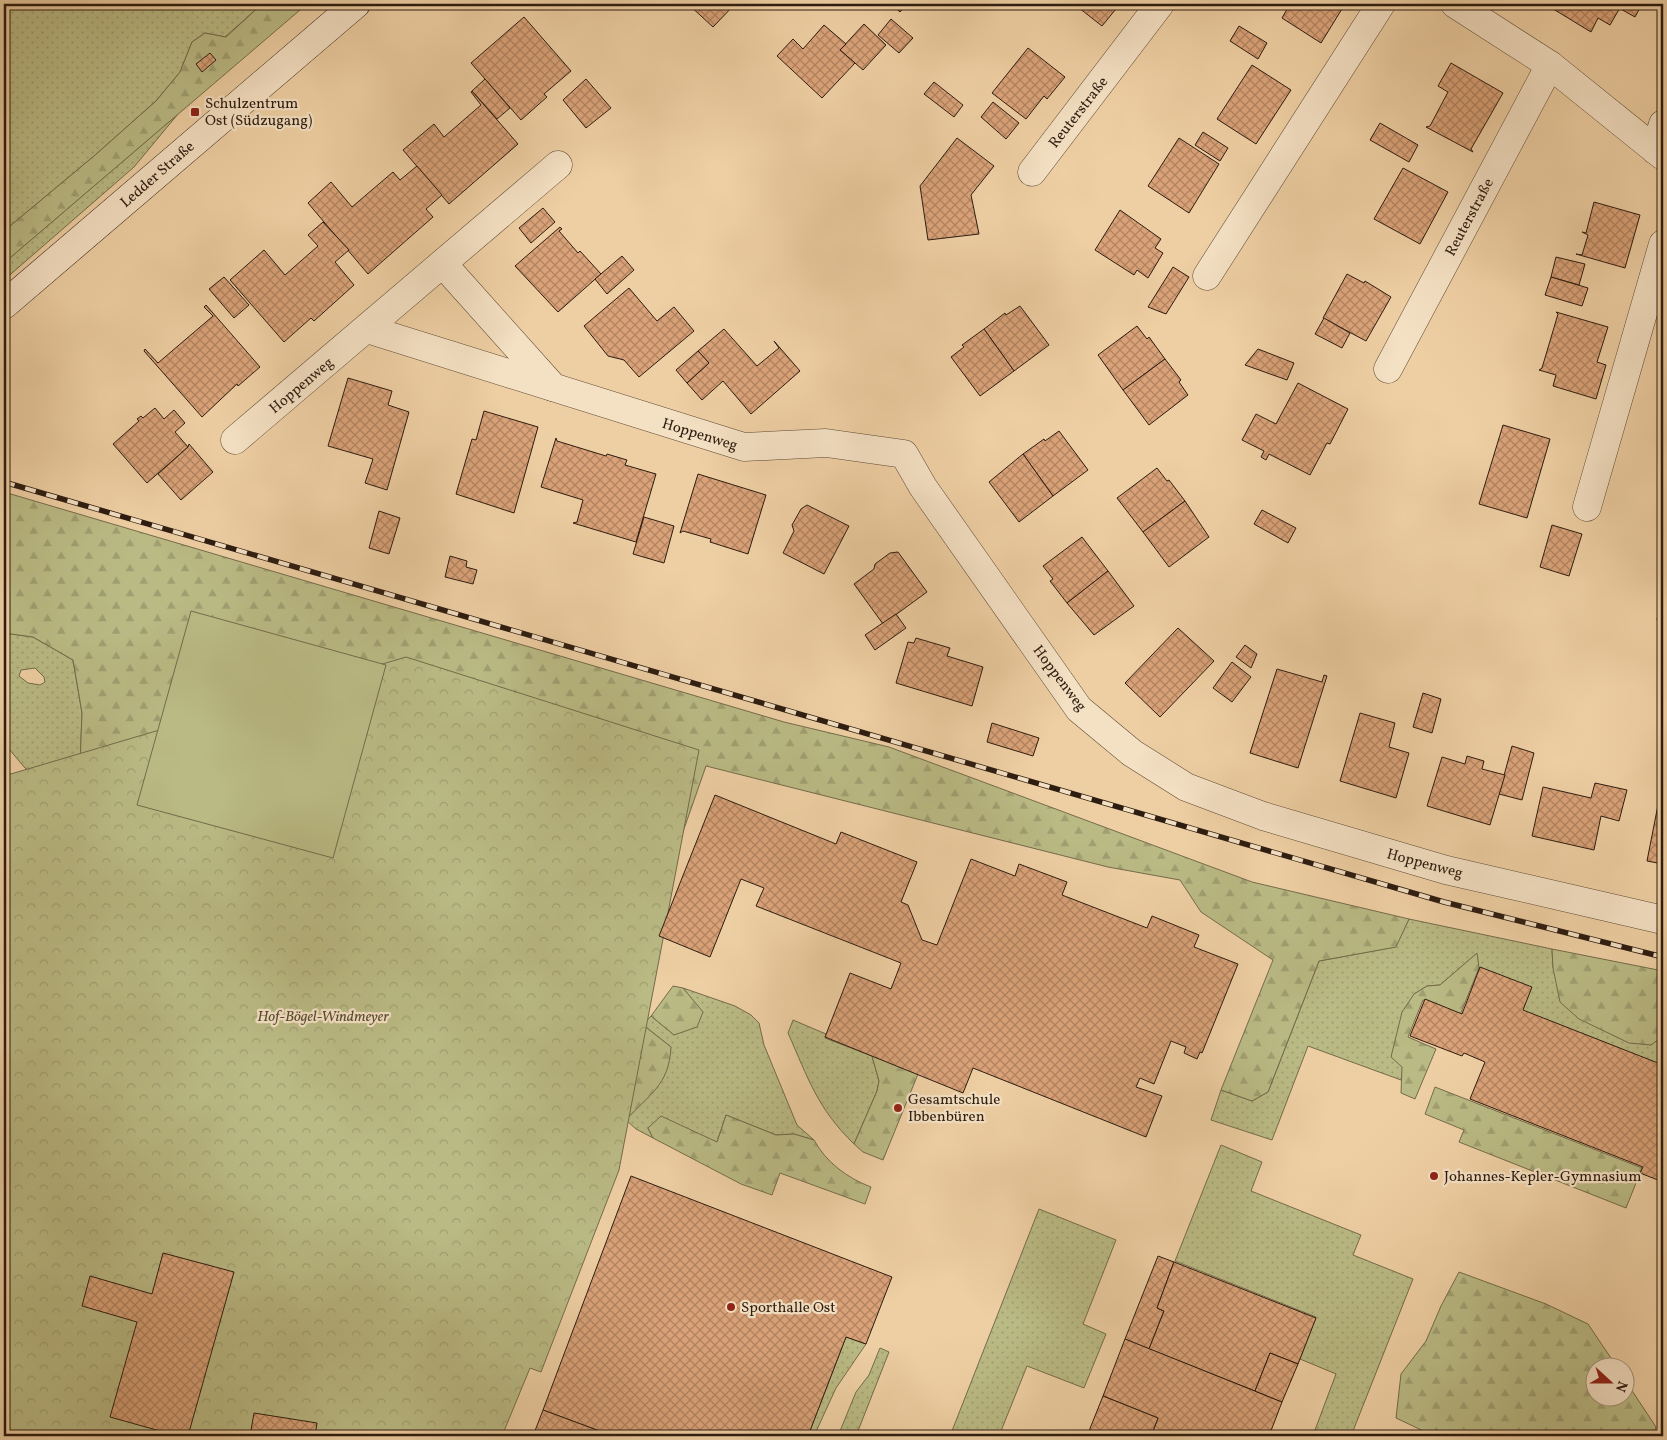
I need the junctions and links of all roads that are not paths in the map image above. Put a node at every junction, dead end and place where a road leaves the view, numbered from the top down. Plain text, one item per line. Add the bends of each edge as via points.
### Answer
1 (356, 4) edge
2 (1160, 4) edge
3 (1381, 4) edge
4 (1456, 4) edge
5 (1550, 65) junction
6 (1663, 124) edge
7 (1659, 153) edge
8 (558, 165) dead end
9 (1032, 172) dead end
10 (1663, 244) edge
11 (442, 264) junction
12 (1207, 276) dead end
13 (4, 306) edge
14 (367, 329) junction
15 (1388, 369) dead end
16 (553, 388) junction
17 (235, 440) dead end
18 (1587, 507) dead end
19 (1663, 920) edge

1 - 13 street, Ledder Straße
2 - 9 street, Reuterstraße
3 - 12 street
4 - 5 street
5 - 7 street
5 - 15 street, Reuterstraße
6 - 7 street
8 - 11 street, Hoppenweg
10 - 18 street
11 - 14 street, Hoppenweg
11 - 16 street
14 - 16 street, Hoppenweg
14 - 17 street, Hoppenweg
16 - 19 street, Hoppenweg via 744,447 826,443 904,454 1079,709 1132,753 1178,782 1263,816 1446,870

